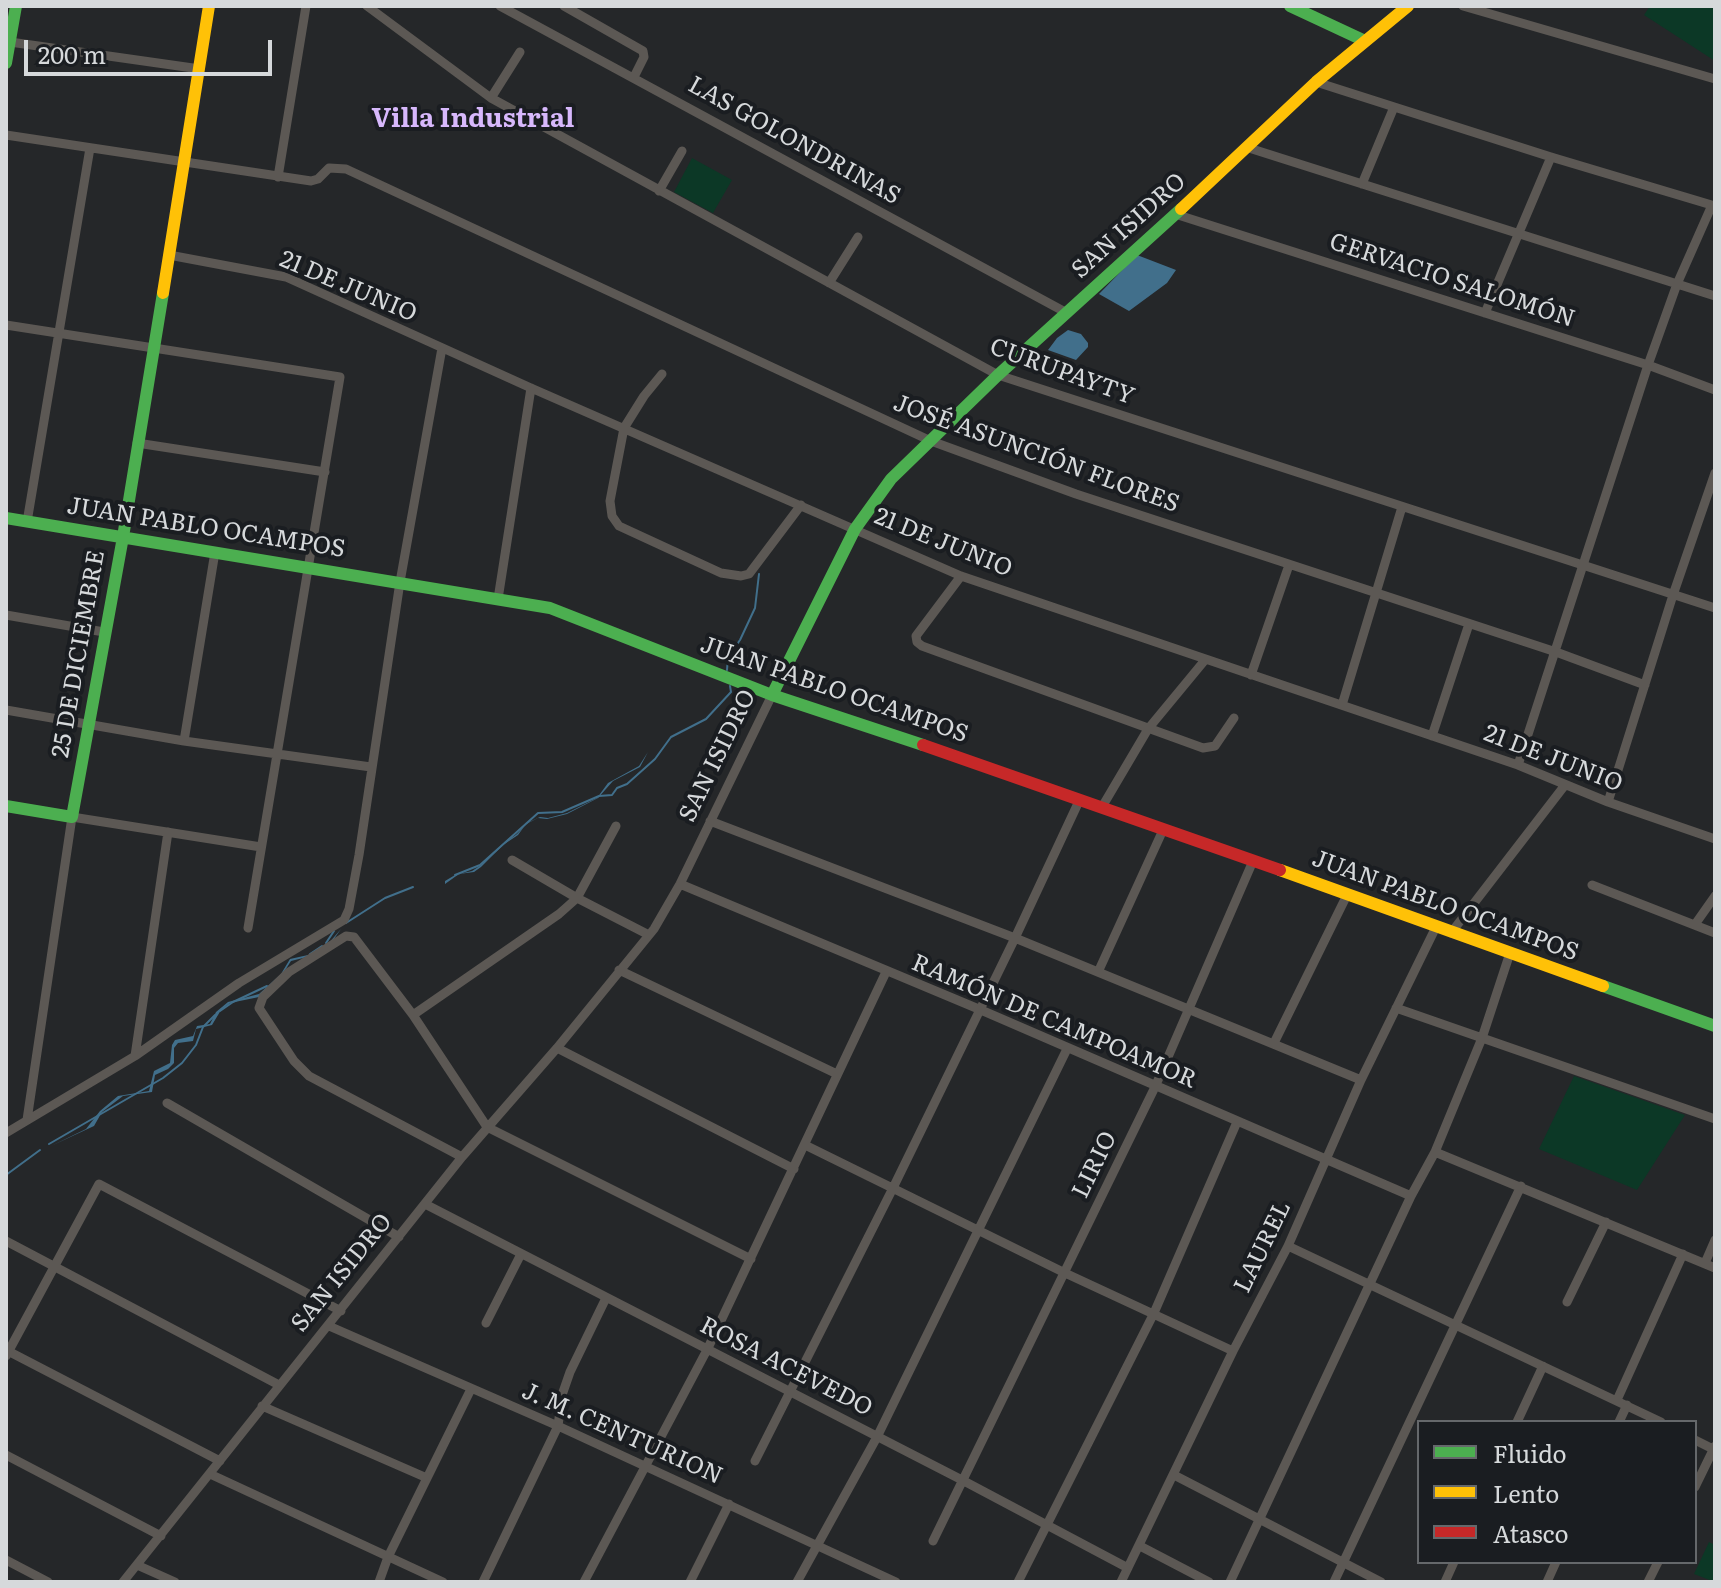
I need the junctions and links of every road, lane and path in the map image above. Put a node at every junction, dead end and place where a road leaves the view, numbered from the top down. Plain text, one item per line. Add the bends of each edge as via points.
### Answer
1 (16, 6) edge
2 (209, 6) edge
3 (306, 6) edge
4 (367, 6) edge
5 (500, 6) edge
6 (564, 6) edge
7 (1290, 6) edge
8 (1408, 6) edge
9 (1463, 6) edge
10 (1365, 41) junction
11 (10, 42) junction
12 (520, 52) dead end
13 (6, 63) edge
14 (200, 69) junction
15 (634, 77) junction
16 (1715, 79) edge
17 (1316, 82) junction
18 (491, 98) junction
19 (1394, 107) junction
20 (6, 135) edge
21 (90, 148) junction
22 (1249, 148) junction
23 (682, 151) dead end
24 (1551, 157) junction
25 (184, 161) junction
26 (278, 177) junction
27 (1362, 184) junction
28 (659, 191) junction
29 (1714, 205) edge
30 (1175, 214) junction
31 (1518, 235) junction
32 (858, 237) dead end
33 (169, 255) junction
34 (829, 283) junction
35 (1677, 284) junction
36 (1715, 296) edge
37 (1067, 313) junction
38 (1485, 313) junction
39 (6, 325) edge
40 (60, 334) junction
41 (154, 348) junction
42 (442, 348) junction
43 (1648, 365) junction
44 (662, 374) dead end
45 (998, 375) junction
46 (531, 388) junction
47 (1715, 390) edge
48 (624, 428) junction
49 (931, 441) junction
50 (137, 443) junction
51 (325, 472) junction
52 (1715, 473) edge
53 (801, 505) junction
54 (1402, 507) junction
55 (6, 518) edge
56 (27, 522) junction
57 (855, 529) junction
58 (123, 537) junction
59 (215, 552) junction
60 (1289, 565) junction
61 (309, 567) junction
62 (1584, 567) junction
63 (961, 576) junction
64 (400, 582) junction
65 (1378, 593) junction
66 (1673, 595) junction
67 (498, 599) junction
68 (1715, 608) edge
69 (6, 615) edge
70 (1469, 624) junction
71 (104, 632) junction
72 (1556, 652) junction
73 (1205, 660) junction
74 (1251, 675) junction
75 (1645, 685) junction
76 (772, 695) junction
77 (1342, 705) junction
78 (6, 710) edge
79 (1234, 718) dead end
80 (89, 725) junction
81 (1148, 729) junction
82 (1432, 736) junction
83 (184, 741) junction
84 (276, 754) junction
85 (1518, 765) junction
86 (371, 767) junction
87 (1565, 785) junction
88 (1080, 799) junction
89 (1608, 802) junction
90 (6, 806) edge
91 (1102, 807) junction
92 (72, 817) junction
93 (710, 821) junction
94 (616, 826) dead end
95 (1163, 830) junction
96 (168, 832) junction
97 (1715, 839) edge
98 (261, 847) junction
99 (512, 860) dead end
100 (1253, 861) junction
101 (680, 884) junction
102 (1592, 885) dead end
103 (1347, 895) junction
104 (1715, 896) edge
105 (577, 898) junction
106 (1696, 923) junction
107 (1436, 927) junction
108 (248, 928) dead end
109 (1451, 933) junction
110 (1715, 933) edge
111 (649, 935) junction
112 (1015, 938) junction
113 (1510, 953) junction
114 (619, 970) junction
115 (1099, 970) junction
116 (886, 972) junction
117 (1187, 1007) junction
118 (1396, 1008) junction
119 (981, 1010) junction
120 (413, 1015) junction
121 (1715, 1026) edge
122 (1482, 1038) junction
123 (1274, 1043) junction
124 (557, 1048) junction
125 (1067, 1049) junction
126 (135, 1056) junction
127 (837, 1074) junction
128 (1361, 1080) junction
129 (1155, 1087) junction
130 (167, 1103) dead end
131 (1715, 1119) edge
132 (27, 1120) junction
133 (1237, 1122) junction
134 (487, 1127) junction
135 (6, 1133) edge
136 (805, 1145) junction
137 (1435, 1152) junction
138 (462, 1157) junction
139 (1327, 1159) junction
140 (794, 1169) junction
141 (1521, 1186) junction
142 (893, 1188) junction
143 (1411, 1196) junction
144 (425, 1204) junction
145 (1606, 1222) junction
146 (979, 1231) junction
147 (399, 1237) junction
148 (1715, 1240) edge
149 (6, 1241) edge
150 (1288, 1246) junction
151 (521, 1254) junction
152 (1683, 1254) junction
153 (751, 1259) junction
154 (1710, 1266) edge
155 (54, 1268) junction
156 (1065, 1273) junction
157 (1371, 1286) junction
158 (606, 1298) junction
159 (1567, 1302) dead end
160 (341, 1311) junction
161 (1154, 1313) junction
162 (486, 1323) dead end
163 (1458, 1324) junction
164 (329, 1326) junction
165 (708, 1348) junction
166 (1233, 1351) junction
167 (7, 1353) edge
168 (1543, 1366) junction
169 (279, 1385) junction
170 (471, 1389) junction
171 (789, 1392) junction
172 (1622, 1402) junction
173 (262, 1406) junction
174 (1518, 1420) edge
175 (1619, 1420) edge
176 (1657, 1420) edge
177 (558, 1426) junction
178 (877, 1437) junction
179 (1715, 1448) edge
180 (6, 1455) edge
181 (220, 1461) junction
182 (755, 1461) dead end
183 (644, 1466) junction
184 (210, 1474) junction
185 (1174, 1475) junction
186 (427, 1478) junction
187 (962, 1480) junction
188 (1697, 1483) edge
189 (729, 1504) junction
190 (1258, 1520) junction
191 (1048, 1525) junction
192 (161, 1536) junction
193 (933, 1541) dead end
194 (817, 1543) junction
195 (1140, 1546) junction
196 (388, 1557) junction
197 (6, 1560) edge
198 (1343, 1562) junction
199 (1657, 1564) edge
200 (137, 1565) junction
201 (1128, 1568) junction
202 (48, 1582) edge
203 (123, 1582) edge
204 (175, 1582) edge
205 (379, 1582) edge
206 (443, 1582) edge
207 (483, 1582) edge
208 (584, 1582) edge
209 (690, 1582) edge
210 (797, 1582) edge
211 (896, 1582) edge
212 (1018, 1582) edge
213 (1121, 1582) edge
214 (1209, 1582) edge
215 (1230, 1582) edge
216 (1334, 1582) edge
217 (1381, 1582) edge
218 (1648, 1582) edge

1 - 11 street
2 - 14 street, 25 DE DICIEMBRE
3 - 26 street
4 - 18 street, CURUPAYTY
5 - 15 street, LAS GOLONDRINAS
6 - 15 street via 643,51
7 - 10 street
8 - 10 street, SAN ISIDRO
9 - 16 street
10 - 17 street, SAN ISIDRO
11 - 13 street
11 - 14 street
12 - 18 street
14 - 25 street, 25 DE DICIEMBRE
15 - 37 street, LAS GOLONDRINAS
17 - 19 street
17 - 22 street, SAN ISIDRO
18 - 28 street, CURUPAYTY
19 - 24 street
19 - 27 street
20 - 21 street
21 - 25 street
21 - 40 street
22 - 27 street
22 - 30 street, SAN ISIDRO
23 - 28 street
24 - 29 street
24 - 31 street
25 - 26 street
25 - 33 street, 25 DE DICIEMBRE
26 - 49 street, JOSÉ ASUNCIÓN FLORES via 311,181 329,168 346,169
27 - 31 street
28 - 34 street, CURUPAYTY
29 - 35 street
30 - 37 street, SAN ISIDRO
30 - 38 street, GERVACIO SALOMÓN
31 - 35 street
31 - 38 street
32 - 34 street
33 - 41 street, 25 DE DICIEMBRE
33 - 42 street, 21 DE JUNIO via 286,277
34 - 45 street, CURUPAYTY
35 - 36 street
35 - 43 street
37 - 45 street, SAN ISIDRO
38 - 43 street, GERVACIO SALOMÓN
39 - 40 street
40 - 41 street
40 - 56 street
41 - 50 street, 25 DE DICIEMBRE
41 - 51 street via 340,377
42 - 46 street, 21 DE JUNIO
42 - 64 street
43 - 47 street, GERVACIO SALOMÓN
43 - 62 street
44 - 48 street
45 - 49 street, SAN ISIDRO
45 - 54 street, CURUPAYTY
46 - 48 street, 21 DE JUNIO
46 - 67 street
48 - 53 street, 21 DE JUNIO
48 - 53 street via 610,501 612,516 619,526 721,573 749,574
49 - 57 street, SAN ISIDRO via 883,487
49 - 60 street, JOSÉ ASUNCIÓN FLORES
50 - 51 street
50 - 58 street, 25 DE DICIEMBRE
51 - 61 street
52 - 66 street
53 - 57 street, 21 DE JUNIO
54 - 62 street, CURUPAYTY
54 - 65 street
55 - 56 street, JUAN PABLO OCAMPOS
56 - 58 street, JUAN PABLO OCAMPOS
57 - 63 street, 21 DE JUNIO
57 - 76 street, SAN ISIDRO
58 - 59 street, JUAN PABLO OCAMPOS
58 - 71 street, 25 DE DICIEMBRE
59 - 61 street, JUAN PABLO OCAMPOS
59 - 83 street
60 - 65 street, JOSÉ ASUNCIÓN FLORES
60 - 74 street
61 - 64 street, JUAN PABLO OCAMPOS
61 - 84 street
62 - 66 street, CURUPAYTY
62 - 72 street
63 - 73 street, 21 DE JUNIO
63 - 81 street via 916,636 917,642
64 - 67 street, JUAN PABLO OCAMPOS
64 - 86 street
65 - 70 street, JOSÉ ASUNCIÓN FLORES
65 - 77 street
66 - 68 street, CURUPAYTY
66 - 75 street
67 - 76 street, JUAN PABLO OCAMPOS via 550,608
69 - 71 street
70 - 72 street, JOSÉ ASUNCIÓN FLORES
70 - 82 street
71 - 80 street, 25 DE DICIEMBRE
72 - 75 street, JOSÉ ASUNCIÓN FLORES
72 - 85 street
73 - 74 street, 21 DE JUNIO
73 - 81 street
74 - 77 street, 21 DE JUNIO
75 - 89 street
76 - 88 street, JUAN PABLO OCAMPOS
76 - 93 street, SAN ISIDRO
77 - 82 street, 21 DE JUNIO
78 - 80 street
79 - 81 street via 1210,748
80 - 83 street
80 - 92 street, 25 DE DICIEMBRE
81 - 91 street
82 - 85 street, 21 DE JUNIO
83 - 84 street
84 - 86 street
84 - 98 street
85 - 87 street, 21 DE JUNIO
86 - 126 street via 344,920 239,983
87 - 89 street, 21 DE JUNIO
87 - 109 street
88 - 91 street, JUAN PABLO OCAMPOS
88 - 112 street
89 - 97 street, 21 DE JUNIO
90 - 92 street
91 - 95 street, JUAN PABLO OCAMPOS
92 - 96 street
92 - 132 street, 25 DE DICIEMBRE
93 - 101 street, SAN ISIDRO
93 - 112 street
94 - 105 street
95 - 100 street, JUAN PABLO OCAMPOS
95 - 115 street
96 - 98 street
96 - 126 street
98 - 108 street
99 - 105 street
100 - 103 street, JUAN PABLO OCAMPOS
100 - 117 street, LIRIO
101 - 111 street, SAN ISIDRO
101 - 116 street, RAMÓN DE CAMPOAMOR
102 - 106 street
103 - 107 street, JUAN PABLO OCAMPOS
103 - 123 street
104 - 106 street
105 - 111 street
105 - 120 street
106 - 110 street
107 - 109 street, JUAN PABLO OCAMPOS
107 - 118 street, LAUREL
109 - 113 street, JUAN PABLO OCAMPOS
111 - 114 street, SAN ISIDRO
112 - 115 street
112 - 119 street
113 - 121 street, JUAN PABLO OCAMPOS
113 - 122 street
114 - 124 street, SAN ISIDRO
114 - 127 street
115 - 117 street
116 - 119 street, RAMÓN DE CAMPOAMOR
116 - 127 street
117 - 123 street
117 - 129 street, LIRIO
118 - 122 street
118 - 128 street, LAUREL
119 - 125 street, RAMÓN DE CAMPOAMOR
119 - 142 street
120 - 134 street
120 - 138 street via 350,936 289,972 259,1008 309,1076
122 - 131 street
122 - 137 street
123 - 128 street
124 - 134 street, SAN ISIDRO
124 - 140 street
125 - 129 street, RAMÓN DE CAMPOAMOR
125 - 146 street
126 - 132 street
127 - 136 street
128 - 139 street, LAUREL
129 - 133 street, RAMÓN DE CAMPOAMOR
129 - 156 street, LIRIO
130 - 147 street
132 - 135 street
133 - 139 street, RAMÓN DE CAMPOAMOR
133 - 161 street
134 - 138 street, SAN ISIDRO
134 - 153 street
136 - 140 street
136 - 142 street
137 - 141 street
137 - 143 street
138 - 144 street, SAN ISIDRO
139 - 143 street, RAMÓN DE CAMPOAMOR
139 - 150 street, LAUREL
140 - 153 street
141 - 145 street
141 - 163 street
142 - 146 street
142 - 171 street
143 - 157 street
144 - 147 street, SAN ISIDRO
144 - 151 street, ROSA ACEVEDO
145 - 152 street
145 - 159 street
146 - 156 street
146 - 178 street
147 - 160 street, SAN ISIDRO
148 - 154 street
149 - 155 street
150 - 157 street
150 - 166 street, LAUREL
151 - 158 street, ROSA ACEVEDO
151 - 162 street
152 - 154 street
152 - 172 street
153 - 165 street
155 - 160 street via 99,1184
155 - 167 street
155 - 169 street
156 - 161 street
156 - 187 street, LIRIO
157 - 163 street
157 - 190 street
158 - 165 street, ROSA ACEVEDO
158 - 177 street via 570,1372
160 - 164 street, SAN ISIDRO
161 - 166 street
161 - 191 street
163 - 168 street
163 - 198 street
164 - 169 street, SAN ISIDRO
164 - 170 street, J. M. CENTURION
165 - 171 street, ROSA ACEVEDO
165 - 183 street
166 - 185 street, LAUREL
167 - 181 street
168 - 172 street
168 - 174 street
169 - 173 street, SAN ISIDRO
170 - 177 street, J. M. CENTURION
170 - 186 street
171 - 178 street, ROSA ACEVEDO
171 - 182 street
172 - 175 street
172 - 176 street
173 - 181 street, SAN ISIDRO
173 - 186 street
177 - 183 street, J. M. CENTURION
177 - 207 street
178 - 187 street, ROSA ACEVEDO
178 - 194 street
179 - 188 street
180 - 192 street
181 - 184 street, SAN ISIDRO
183 - 189 street, J. M. CENTURION
183 - 208 street
184 - 192 street, SAN ISIDRO
184 - 196 street
185 - 190 street
185 - 195 street, LAUREL
186 - 196 street
187 - 191 street, ROSA ACEVEDO
187 - 193 street, LIRIO
189 - 194 street, J. M. CENTURION
189 - 209 street
190 - 198 street
190 - 215 street
191 - 201 street, ROSA ACEVEDO
191 - 212 street
192 - 200 street, SAN ISIDRO
194 - 210 street
194 - 211 street, J. M. CENTURION
195 - 201 street, LAUREL
195 - 214 street
196 - 205 street
196 - 206 street
197 - 202 street
198 - 216 street
198 - 217 street
199 - 218 street
200 - 203 street, SAN ISIDRO
200 - 204 street
201 - 213 street, LAUREL

